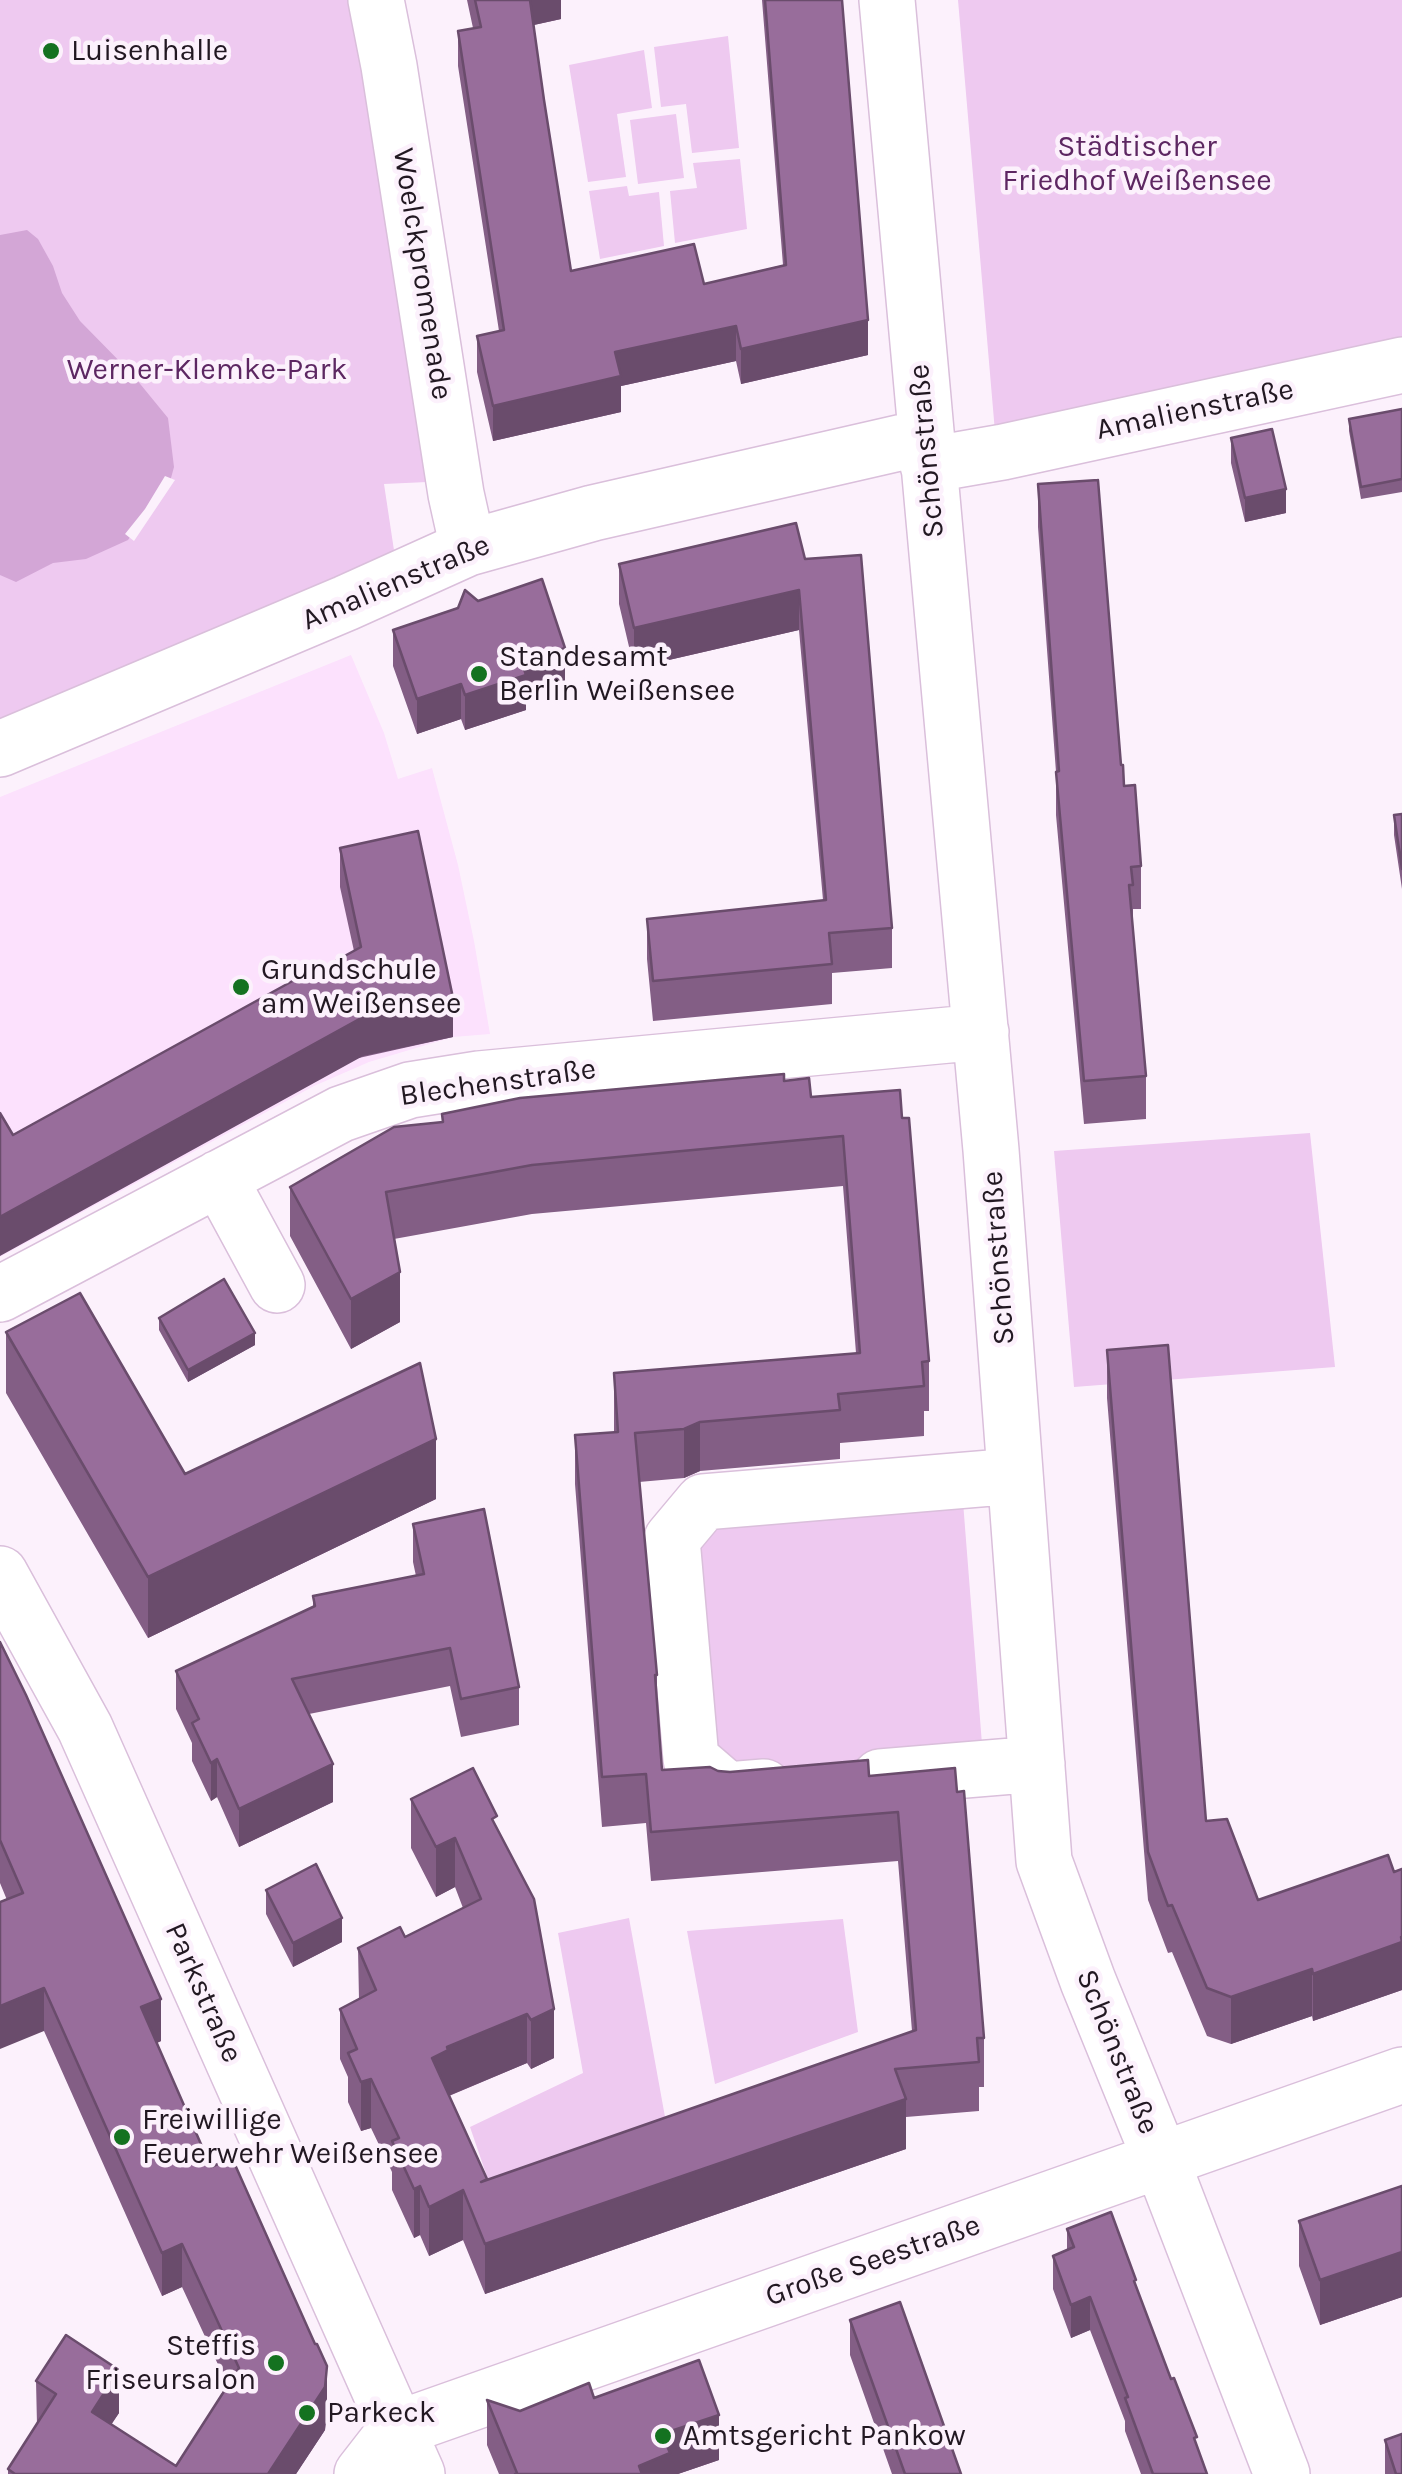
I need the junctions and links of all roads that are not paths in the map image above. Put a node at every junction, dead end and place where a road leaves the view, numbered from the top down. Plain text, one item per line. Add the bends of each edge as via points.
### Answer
1 (376, 0) edge
2 (888, 0) edge
3 (1402, 366) edge
4 (927, 451) junction
5 (468, 548) junction
6 (0, 749) edge
7 (980, 1032) junction
8 (219, 1178) junction
9 (277, 1286) dead end
10 (0, 1294) edge
11 (1015, 1476) junction
12 (0, 1574) edge
13 (1036, 1764) junction
14 (1402, 2075) edge
15 (1161, 2160) junction
16 (407, 2452) edge
17 (362, 2474) edge
18 (1282, 2474) edge

1 - 5 street, Woelckpromenade
2 - 4 street, Schönstraße
3 - 4 street, Amalienstraße via 1004,452
4 - 5 street, Amalienstraße via 594,513
4 - 7 street, Schönstraße
5 - 6 street, Amalienstraße
7 - 8 street, Blechenstraße via 410,1090 341,1114
7 - 11 street, Schönstraße
8 - 9 street
8 - 10 street, Blechenstraße
11 - 13 street, Schönstraße
11 - 13 street via 703,1502 672,1538 692,1759 727,1790
12 - 16 street, Parkstraße via 85,1728
13 - 15 street, Schönstraße via 1044,1860
14 - 15 street, Große Seestraße
15 - 16 street, Große Seestraße
15 - 18 street, Schönstraße
16 - 17 street

